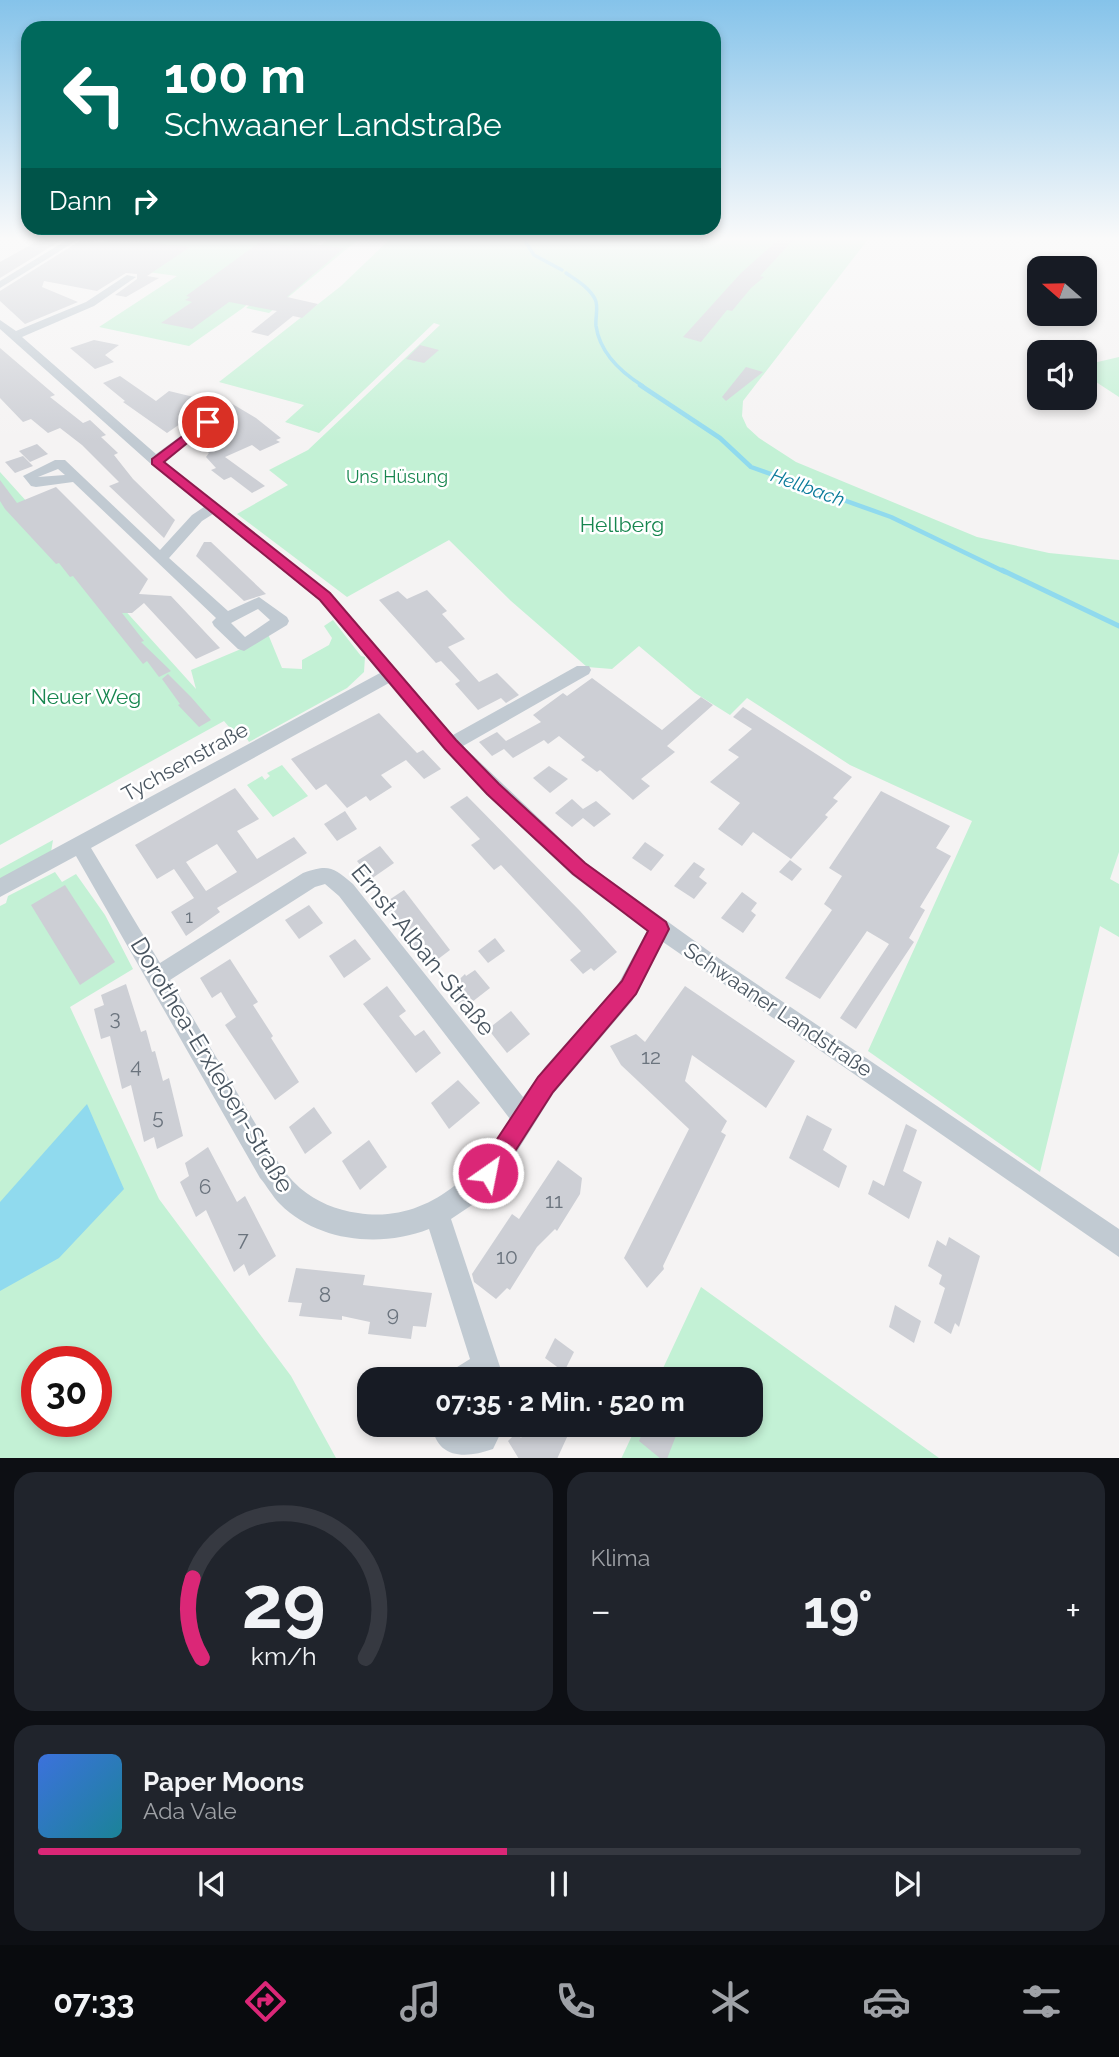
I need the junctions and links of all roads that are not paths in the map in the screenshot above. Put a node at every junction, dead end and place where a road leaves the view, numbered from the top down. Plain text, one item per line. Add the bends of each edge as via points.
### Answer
1 (83, 306) edge
2 (0, 323) edge
3 (15, 336) junction
4 (208, 422) dead end
5 (156, 461) junction
6 (75, 478) dead end
7 (213, 508) junction
8 (160, 558) junction
9 (226, 619) dead end
10 (583, 670) dead end
11 (392, 674) junction
12 (451, 745) junction
13 (80, 846) junction
14 (0, 888) edge
15 (660, 929) junction
16 (157, 977) junction
17 (523, 1116) junction
18 (437, 1215) junction
19 (1119, 1244) edge
20 (478, 1367) edge
21 (453, 1437) edge
22 (484, 1437) edge

1 - 3 street
2 - 3 street, Schwaaner Landstraße
3 - 5 street, Schwaaner Landstraße
4 - 5 street
5 - 7 street, Schwaaner Landstraße
6 - 8 street
7 - 8 street via 195,518 176,546
7 - 11 street, Schwaaner Landstraße via 325,597
8 - 9 street
10 - 12 street
11 - 12 street, Schwaaner Landstraße
11 - 13 street, Tychsenstraße
12 - 15 street, Schwaaner Landstraße via 569,860
13 - 14 street, Tychsenstraße
13 - 16 street, Dorothea-Erxleben-Straße
15 - 17 street, Dorothea-Erxleben-Straße via 629,987
15 - 19 street, Schwaaner Landstraße
16 - 17 street, Ernst-Alban-Straße via 310,879 328,875 345,890
16 - 18 street, Dorothea-Erxleben-Straße via 269,1169 290,1196 317,1215 361,1227 388,1227
17 - 18 street, Dorothea-Erxleben-Straße via 488,1173 461,1200
18 - 20 street
21 - 22 street via 462,1445

